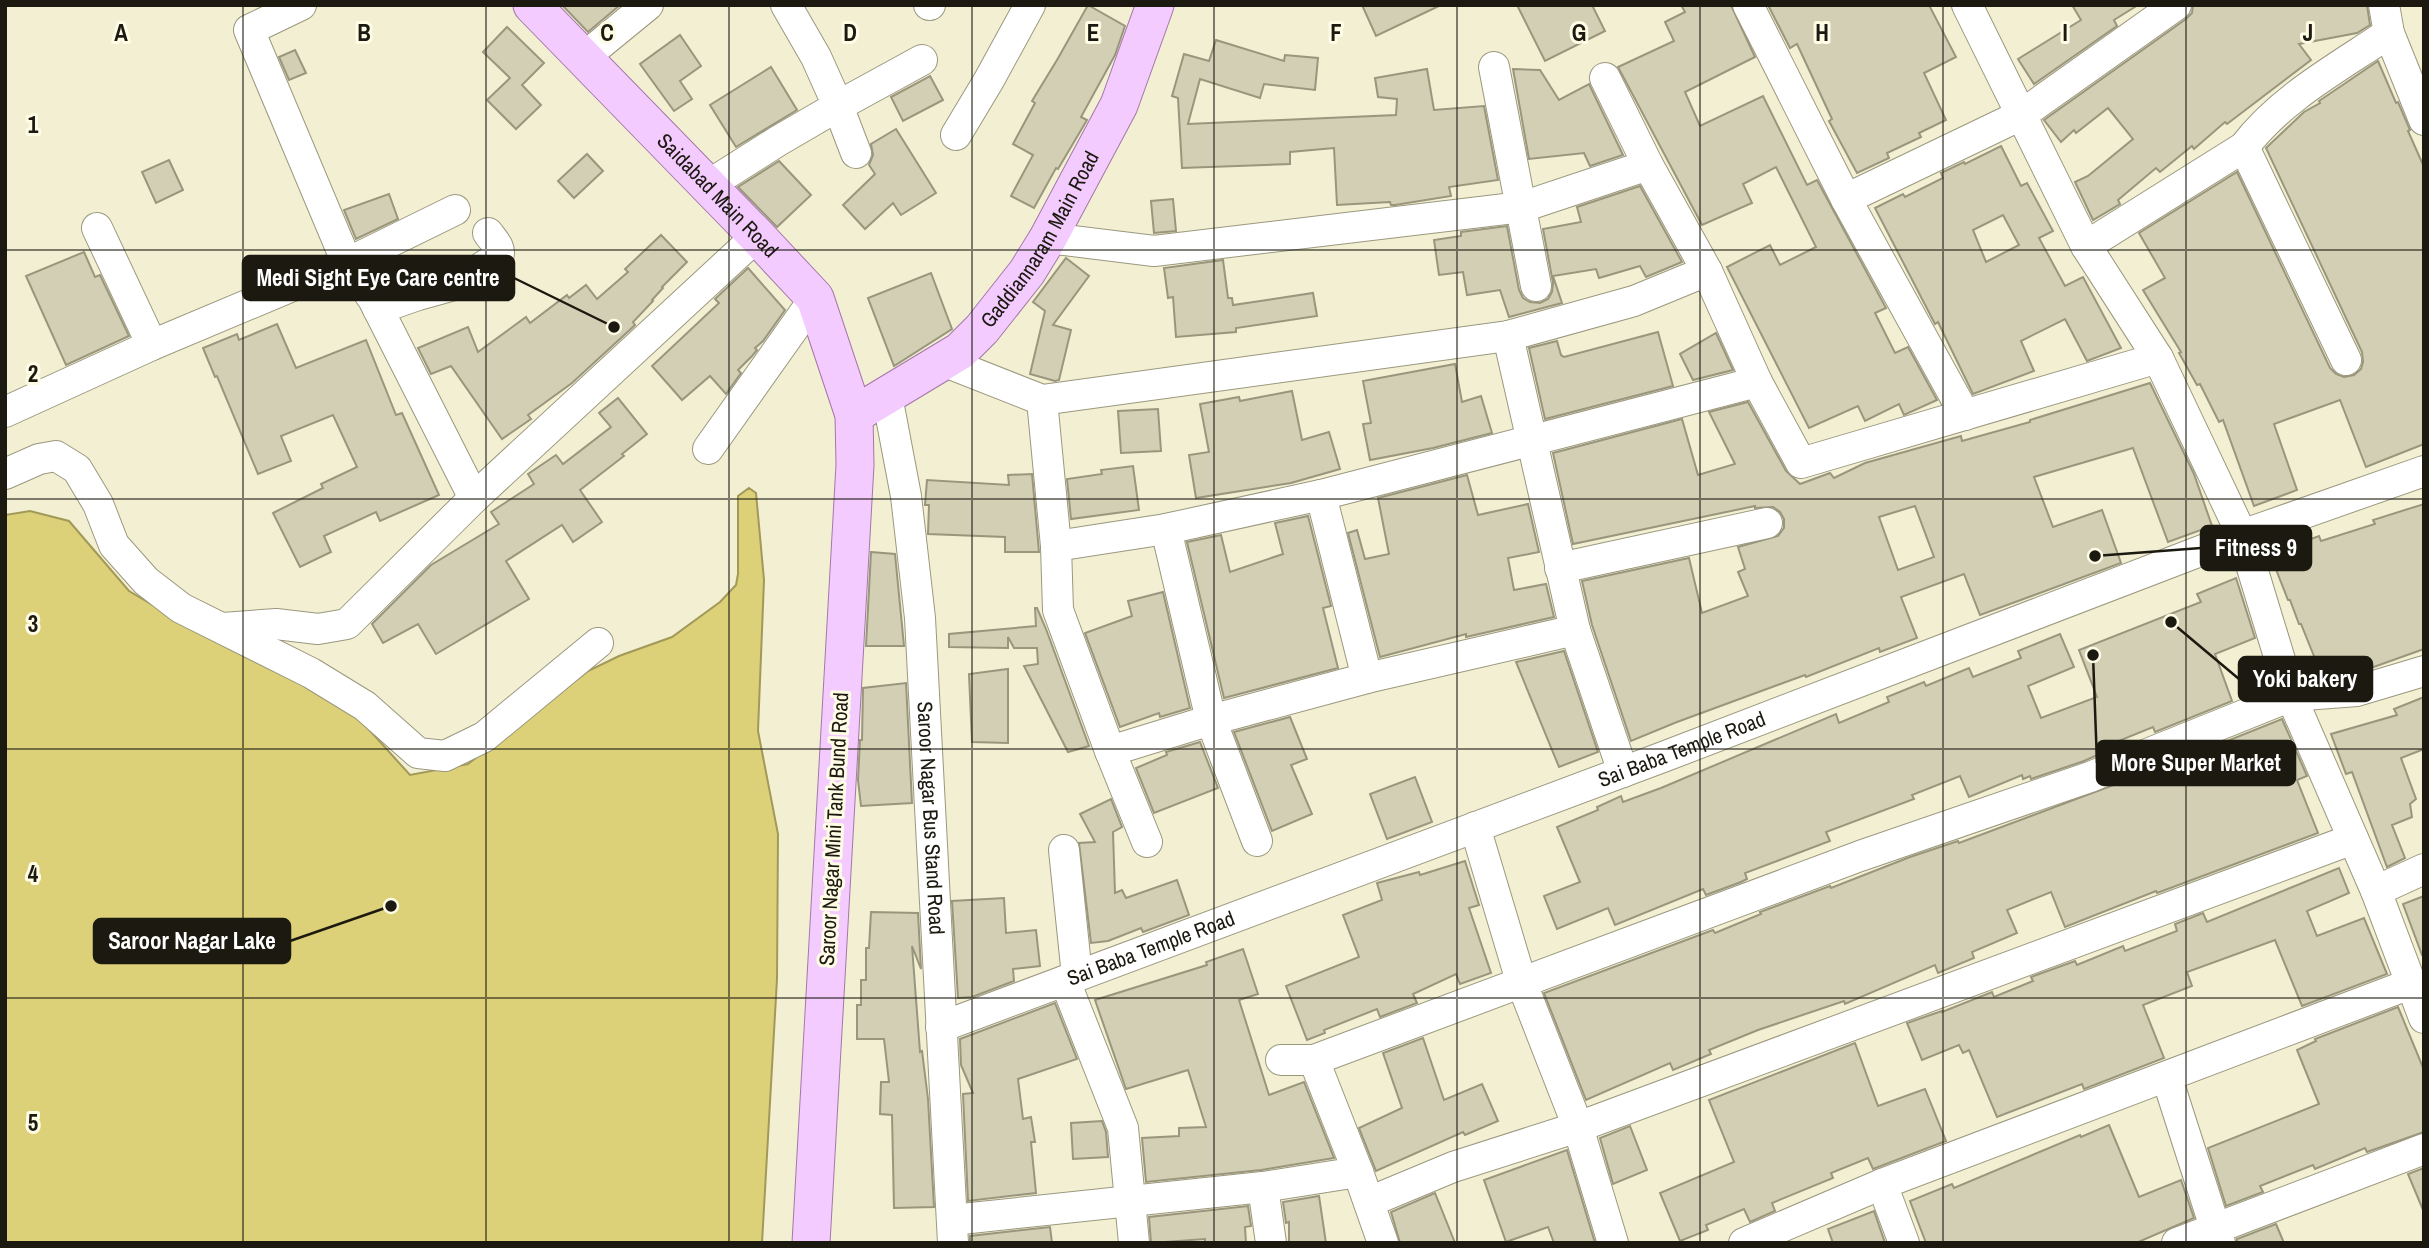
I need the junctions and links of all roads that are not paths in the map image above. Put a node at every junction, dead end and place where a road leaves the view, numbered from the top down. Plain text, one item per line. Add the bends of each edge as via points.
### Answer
1 (301, 5) edge
2 (532, 5) edge
3 (648, 5) edge
4 (786, 5) edge
5 (1030, 5) edge
6 (1155, 5) edge
7 (1748, 5) edge
8 (1967, 5) edge
9 (2176, 5) edge
10 (2387, 19) edge
11 (582, 59) junction
12 (922, 60) dead end
13 (1494, 67) dead end
14 (1605, 78) dead end
15 (838, 106) junction
16 (2021, 115) junction
17 (2424, 120) edge
18 (956, 135) dead end
19 (2244, 147) junction
20 (856, 153) dead end
21 (1648, 165) junction
22 (707, 186) junction
23 (1846, 199) junction
24 (1522, 207) junction
25 (455, 210) dead end
26 (97, 228) dead end
27 (488, 233) dead end
28 (757, 236) junction
29 (1048, 238) junction
30 (2086, 246) junction
31 (347, 263) junction
32 (1707, 271) junction
33 (1536, 286) dead end
34 (815, 298) junction
35 (378, 309) junction
36 (1508, 336) junction
37 (152, 345) junction
38 (2158, 358) junction
39 (2346, 360) dead end
40 (943, 361) junction
41 (1757, 382) junction
42 (887, 396) junction
43 (1042, 400) junction
44 (5, 412) edge
45 (854, 415) junction
46 (1965, 415) junction
47 (1532, 440) junction
48 (708, 449) dead end
49 (2424, 471) edge
50 (5, 474) edge
51 (1321, 495) junction
52 (474, 498) junction
53 (1767, 523) dead end
54 (1166, 529) junction
55 (2242, 536) junction
56 (1056, 546) junction
57 (1560, 568) junction
58 (222, 628) junction
59 (1575, 630) junction
60 (598, 643) dead end
61 (2424, 671) edge
62 (1367, 678) junction
63 (2291, 696) junction
64 (1211, 720) junction
65 (1110, 751) junction
66 (1623, 772) junction
67 (1475, 827) junction
68 (2353, 839) junction
69 (1256, 841) dead end
70 (1147, 842) dead end
71 (1064, 850) dead end
72 (2424, 869) edge
73 (2376, 891) junction
74 (1071, 979) junction
75 (1521, 981) junction
76 (2410, 984) junction
77 (2424, 1018) edge
78 (941, 1027) junction
79 (1281, 1060) dead end
80 (1314, 1060) junction
81 (2166, 1078) junction
82 (1577, 1127) junction
83 (2424, 1149) edge
84 (1358, 1172) junction
85 (1882, 1184) junction
86 (1263, 1187) junction
87 (1130, 1200) junction
88 (1369, 1202) junction
89 (952, 1231) edge
90 (2217, 1236) edge
91 (1755, 1241) edge
92 (811, 1243) edge
93 (1134, 1243) edge
94 (1271, 1243) edge
95 (1383, 1243) edge
96 (1613, 1243) edge
97 (1904, 1243) edge
98 (2177, 1243) edge

1 - 31 street via 249,30
2 - 11 main road, Saidabad Main Road
3 - 11 street
4 - 15 street
5 - 18 street
6 - 29 main road, Gaddiannaram Main Road via 1119,105
7 - 23 street
8 - 16 street
9 - 16 street
10 - 17 street
10 - 19 street via 2290,100
11 - 22 main road, Saidabad Main Road
12 - 15 street
13 - 24 street
14 - 21 street
15 - 20 street
15 - 22 street
16 - 23 street
16 - 30 street
19 - 30 street
19 - 39 street
21 - 24 street
21 - 32 street
22 - 28 main road, Saidabad Main Road
23 - 46 street
24 - 29 street via 1154,251
24 - 33 street
25 - 31 street
26 - 37 street
27 - 35 street via 499,253 468,277
28 - 34 main road, Saidabad Main Road
28 - 52 street
29 - 40 main road, Gaddiannaram Main Road via 982,330
30 - 38 street
31 - 35 street
31 - 37 street
32 - 36 street via 1634,301
32 - 41 street
34 - 45 main road, Saidabad Main Road
34 - 48 street
35 - 52 street
36 - 43 street
36 - 47 street
37 - 44 street
38 - 46 street
38 - 55 street
40 - 42 main road, Gaddiannaram Main Road
40 - 43 street
41 - 46 street via 1801,463
41 - 47 street
42 - 45 main road, Gaddiannaram Main Road
42 - 78 street, Saroor Nagar Bus Stand Road via 906,496 920,618
43 - 56 street
45 - 92 main road, Saroor Nagar Mini Tank Bund Road via 855,465
47 - 51 street
47 - 57 street
49 - 55 street, Sai Baba Temple Road
50 - 58 street via 57,456 77,469 98,503 114,545 146,581 181,608
51 - 54 street
51 - 62 street
52 - 58 street via 347,624 317,629 276,624
53 - 57 street
54 - 56 street
54 - 64 street
55 - 63 street
55 - 66 street, Sai Baba Temple Road
56 - 65 street via 1058,610
57 - 59 street
58 - 60 street via 365,706 418,753 445,756 484,737
59 - 62 street
59 - 66 street
61 - 63 street via 2357,691
62 - 64 street
63 - 68 street
63 - 75 street via 2090,777
64 - 65 street
64 - 69 street
65 - 70 street
66 - 67 street, Sai Baba Temple Road
67 - 74 street, Sai Baba Temple Road
67 - 75 street
68 - 73 street
68 - 82 street
71 - 74 street
72 - 73 street
73 - 76 street
74 - 78 street, Sai Baba Temple Road
74 - 87 street via 1124,1128
75 - 80 street
75 - 82 street
76 - 77 street
76 - 81 street
78 - 89 street, Saroor Nagar Bus Stand Road
79 - 80 street
80 - 84 street
81 - 85 street
81 - 90 street
82 - 88 street via 1453,1167
82 - 96 street
83 - 90 street
84 - 86 street
84 - 88 street
85 - 91 street
85 - 97 street
86 - 87 street
86 - 94 street
87 - 89 street
87 - 93 street
88 - 95 street
90 - 98 street

